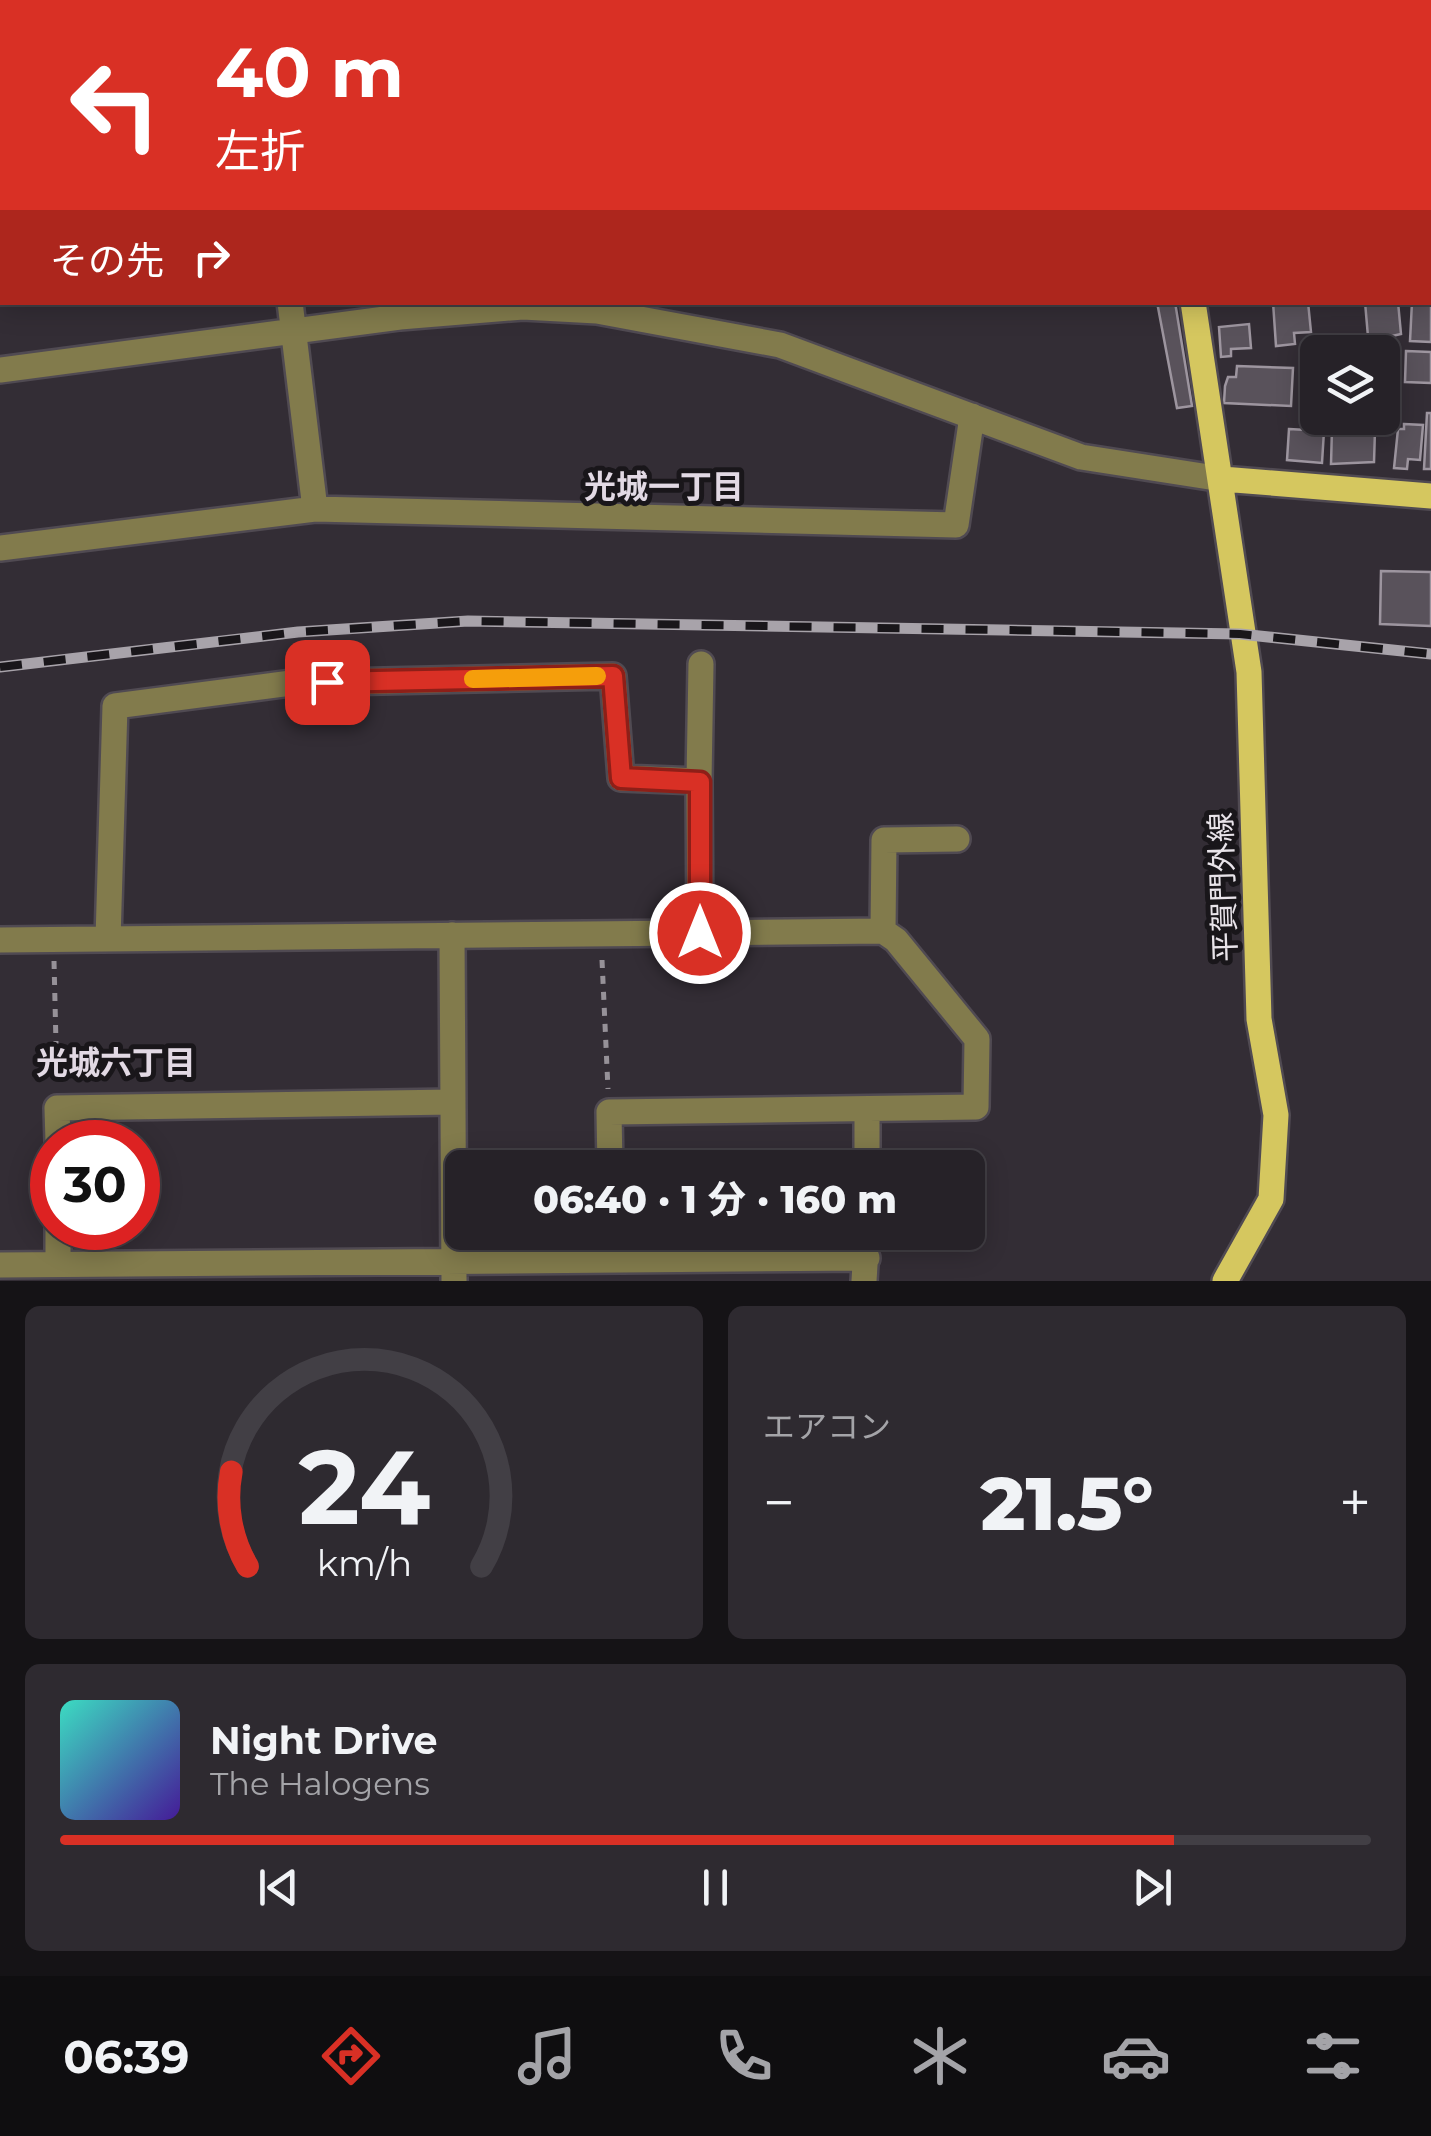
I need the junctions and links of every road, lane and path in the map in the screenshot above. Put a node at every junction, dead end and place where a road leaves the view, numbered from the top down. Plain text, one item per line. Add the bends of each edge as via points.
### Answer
1 (291, 305) edge
2 (1193, 305) edge
3 (596, 307) edge
4 (295, 331) junction
5 (0, 370) edge
6 (972, 416) junction
7 (1222, 479) junction
8 (1431, 496) edge
9 (315, 509) junction
10 (0, 548) edge
11 (702, 664) dead end
12 (700, 782) junction
13 (957, 839) dead end
14 (883, 931) junction
15 (700, 933) junction
16 (452, 936) junction
17 (108, 939) junction
18 (0, 940) edge
19 (602, 953) dead end
20 (54, 956) dead end
21 (453, 1102) junction
22 (57, 1108) junction
23 (867, 1109) junction
24 (609, 1112) junction
25 (57, 1120) edge
26 (610, 1150) edge
27 (867, 1150) edge
28 (58, 1250) edge
29 (611, 1250) edge
30 (866, 1257) edge
31 (611, 1260) junction
32 (58, 1264) junction
33 (0, 1265) edge
34 (454, 1270) edge
35 (1224, 1281) edge

1 - 4 street
2 - 7 main road, 平賀門外線
3 - 4 street via 523,307
3 - 6 street via 780,345
4 - 5 street
4 - 9 street
6 - 7 street via 1081,456
6 - 9 street via 956,525
7 - 8 main road
7 - 35 main road, 平賀門外線 via 1249,672 1259,1019 1276,1115 1271,1199
9 - 10 street
11 - 12 street
12 - 15 street
12 - 17 street via 621,778 613,676 291,683 115,706
13 - 14 street via 884,840
14 - 15 street
14 - 23 street via 977,1038 976,1106
15 - 16 street
16 - 17 street
16 - 21 street
17 - 18 street
19 - 24 path
20 - 22 path
21 - 22 street
21 - 34 street
22 - 25 street
23 - 24 street
23 - 27 street
24 - 26 street
28 - 32 street
29 - 31 street
30 - 31 street
31 - 34 street
32 - 33 street
32 - 34 street

